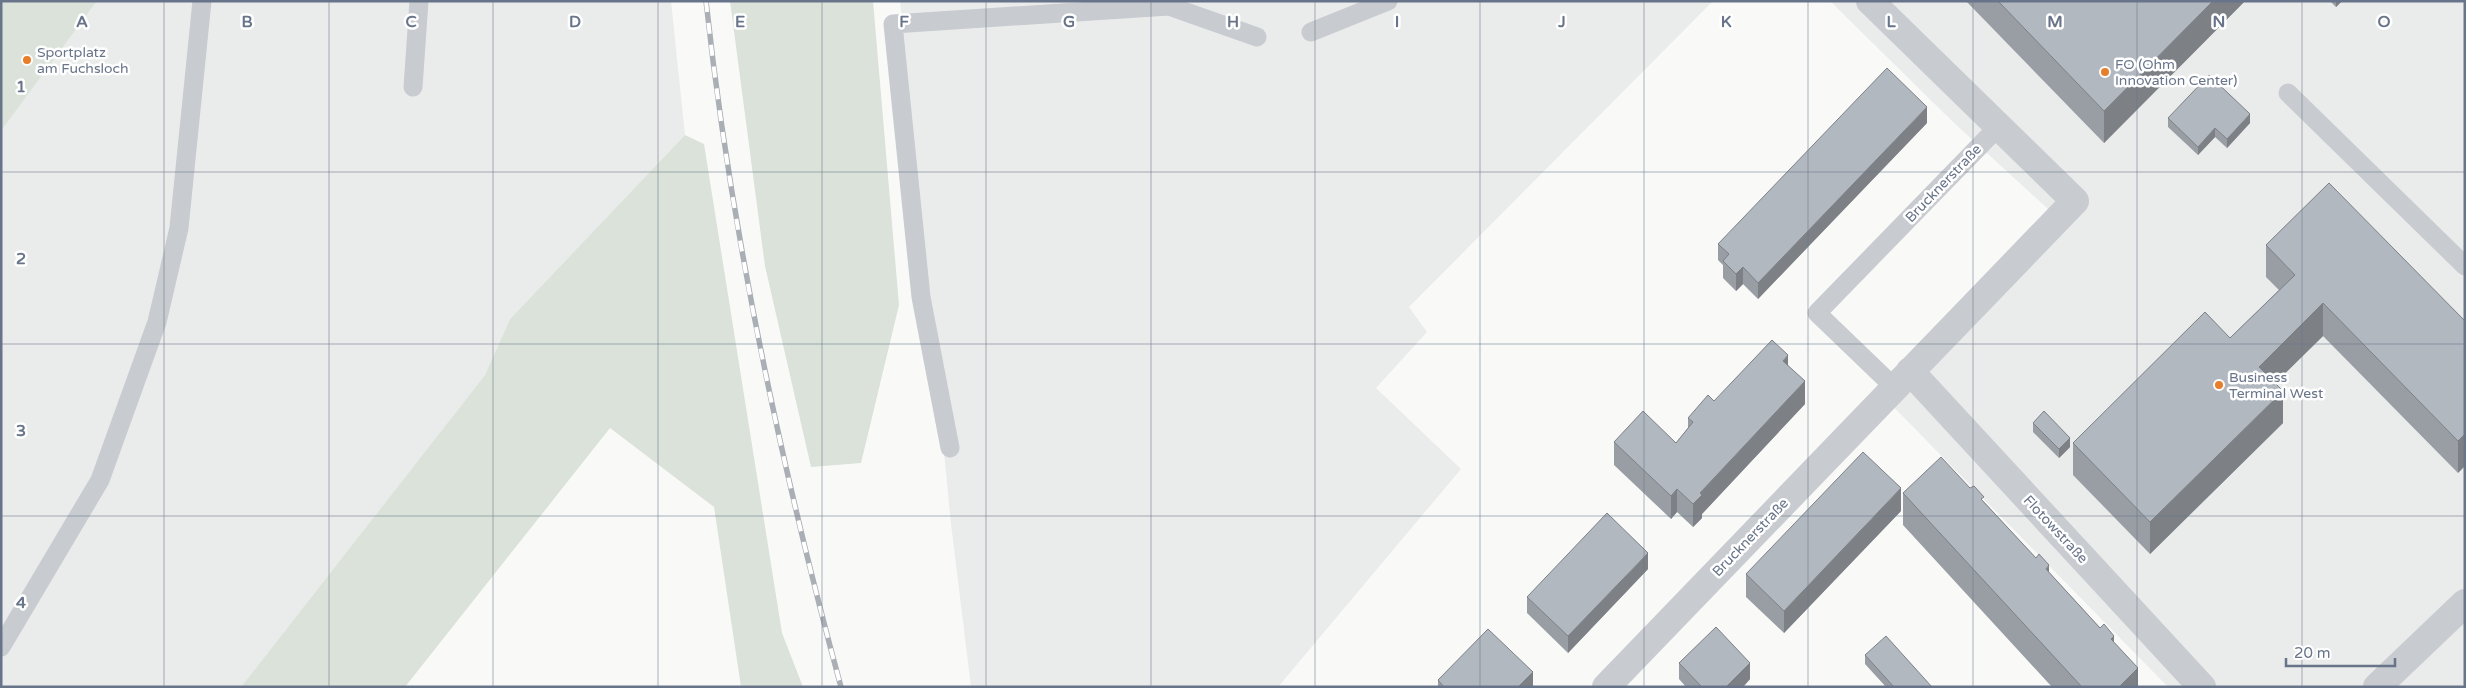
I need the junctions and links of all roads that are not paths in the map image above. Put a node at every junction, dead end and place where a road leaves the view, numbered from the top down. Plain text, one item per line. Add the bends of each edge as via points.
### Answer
1 (202, 1) edge
2 (420, 1) edge
3 (1388, 1) edge
4 (1870, 1) edge
5 (1311, 32) dead end
6 (1257, 37) dead end
7 (413, 87) dead end
8 (2288, 93) dead end
9 (1999, 126) junction
10 (2465, 266) edge
11 (1902, 379) junction
12 (950, 448) dead end
13 (2465, 603) edge
14 (1, 647) edge
15 (1606, 687) edge
16 (2202, 687) edge
17 (2377, 687) edge

1 - 14 lane via 179,228 158,322 100,480
2 - 7 lane
3 - 5 lane
4 - 9 street, Brucknerstraße
6 - 12 lane via 1169,6 892,24 921,297
8 - 10 lane
9 - 11 street, Brucknerstraße via 2075,201
9 - 11 lane, Brucknerstraße via 1816,313
11 - 15 street, Brucknerstraße
11 - 16 street, Flotowstraße
13 - 17 street

